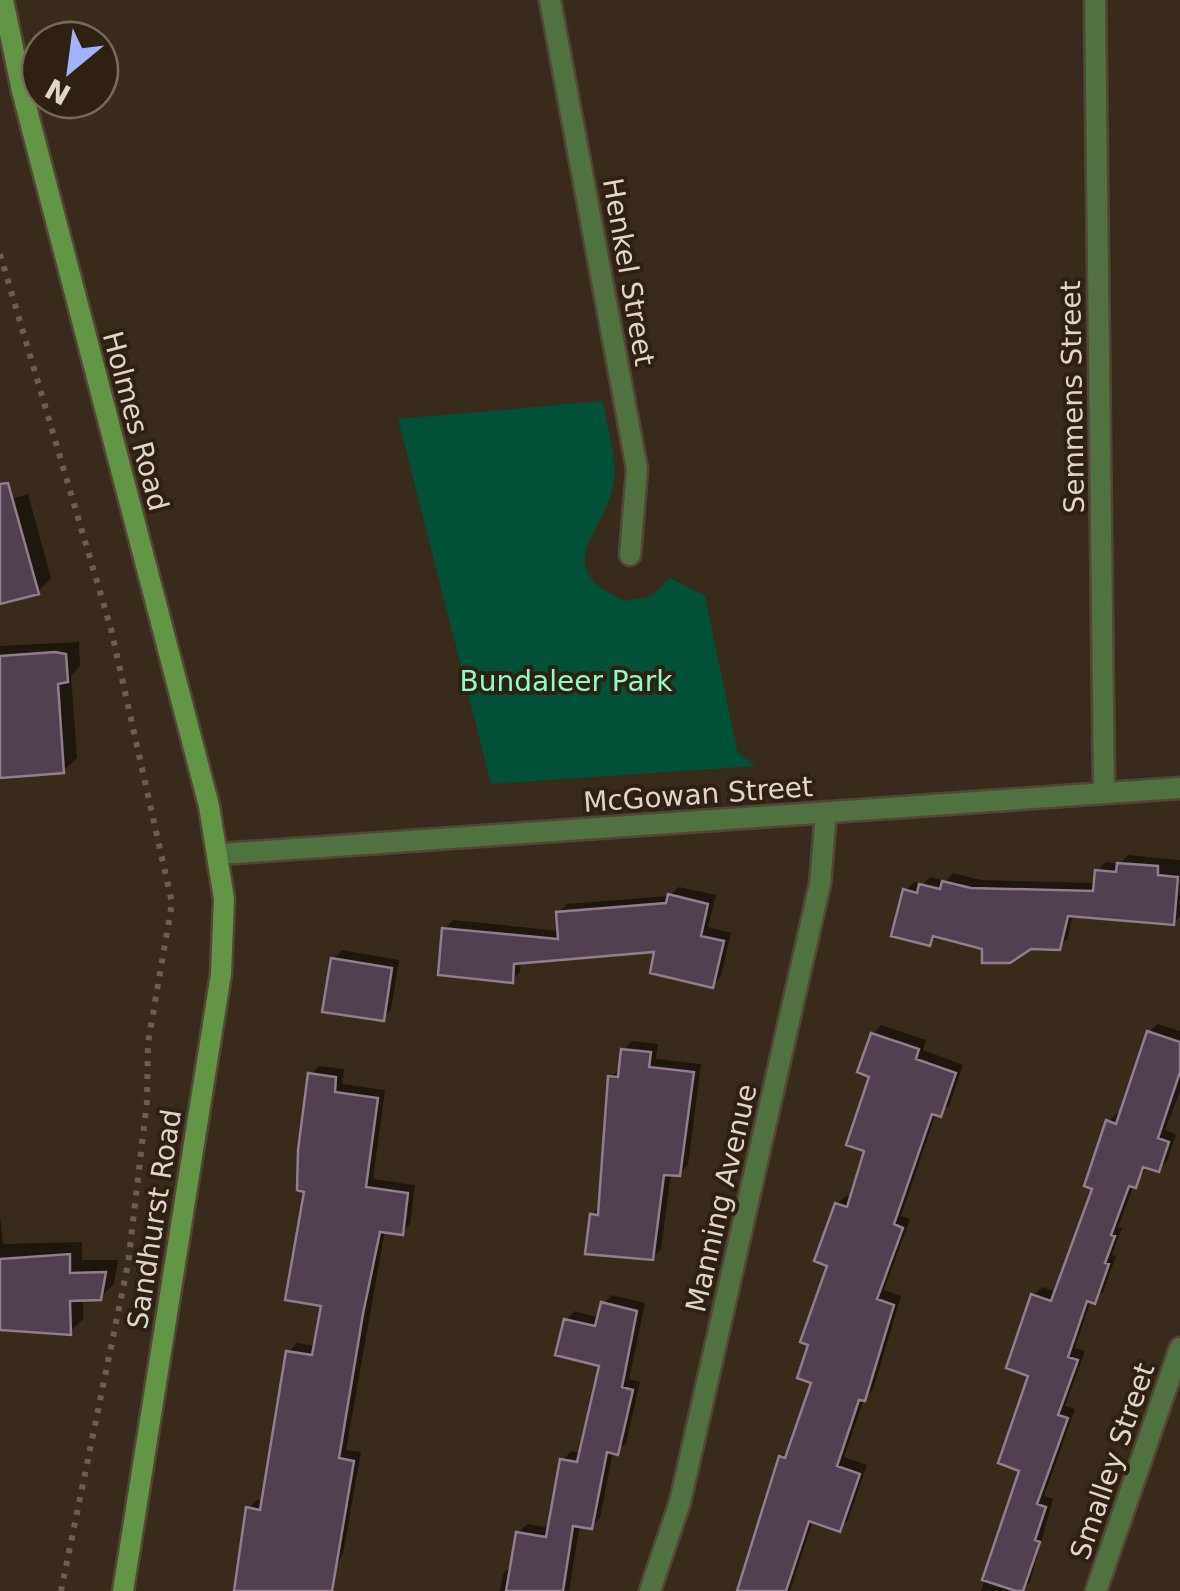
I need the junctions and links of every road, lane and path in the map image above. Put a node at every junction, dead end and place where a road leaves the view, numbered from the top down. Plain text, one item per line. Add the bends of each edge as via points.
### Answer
1 (3, 0) edge
2 (550, 0) edge
3 (1096, 0) edge
4 (0, 254) edge
5 (630, 555) dead end
6 (1180, 788) edge
7 (1104, 793) junction
8 (826, 813) junction
9 (220, 854) junction
10 (1180, 1348) edge
11 (61, 1591) edge
12 (123, 1591) edge
13 (650, 1591) edge
14 (1096, 1591) edge

1 - 9 main road, Holmes Road
2 - 5 street, Henkel Street via 637,469
3 - 7 street, Semmens Street
4 - 11 path via 111,629 172,902 148,1043 128,1264
6 - 7 street, McGowan Street
7 - 8 street, McGowan Street
8 - 9 street, McGowan Street
8 - 13 street, Manning Avenue via 820,884 689,1464
9 - 12 main road, Sandhurst Road via 220,974
10 - 14 street, Smalley Street

